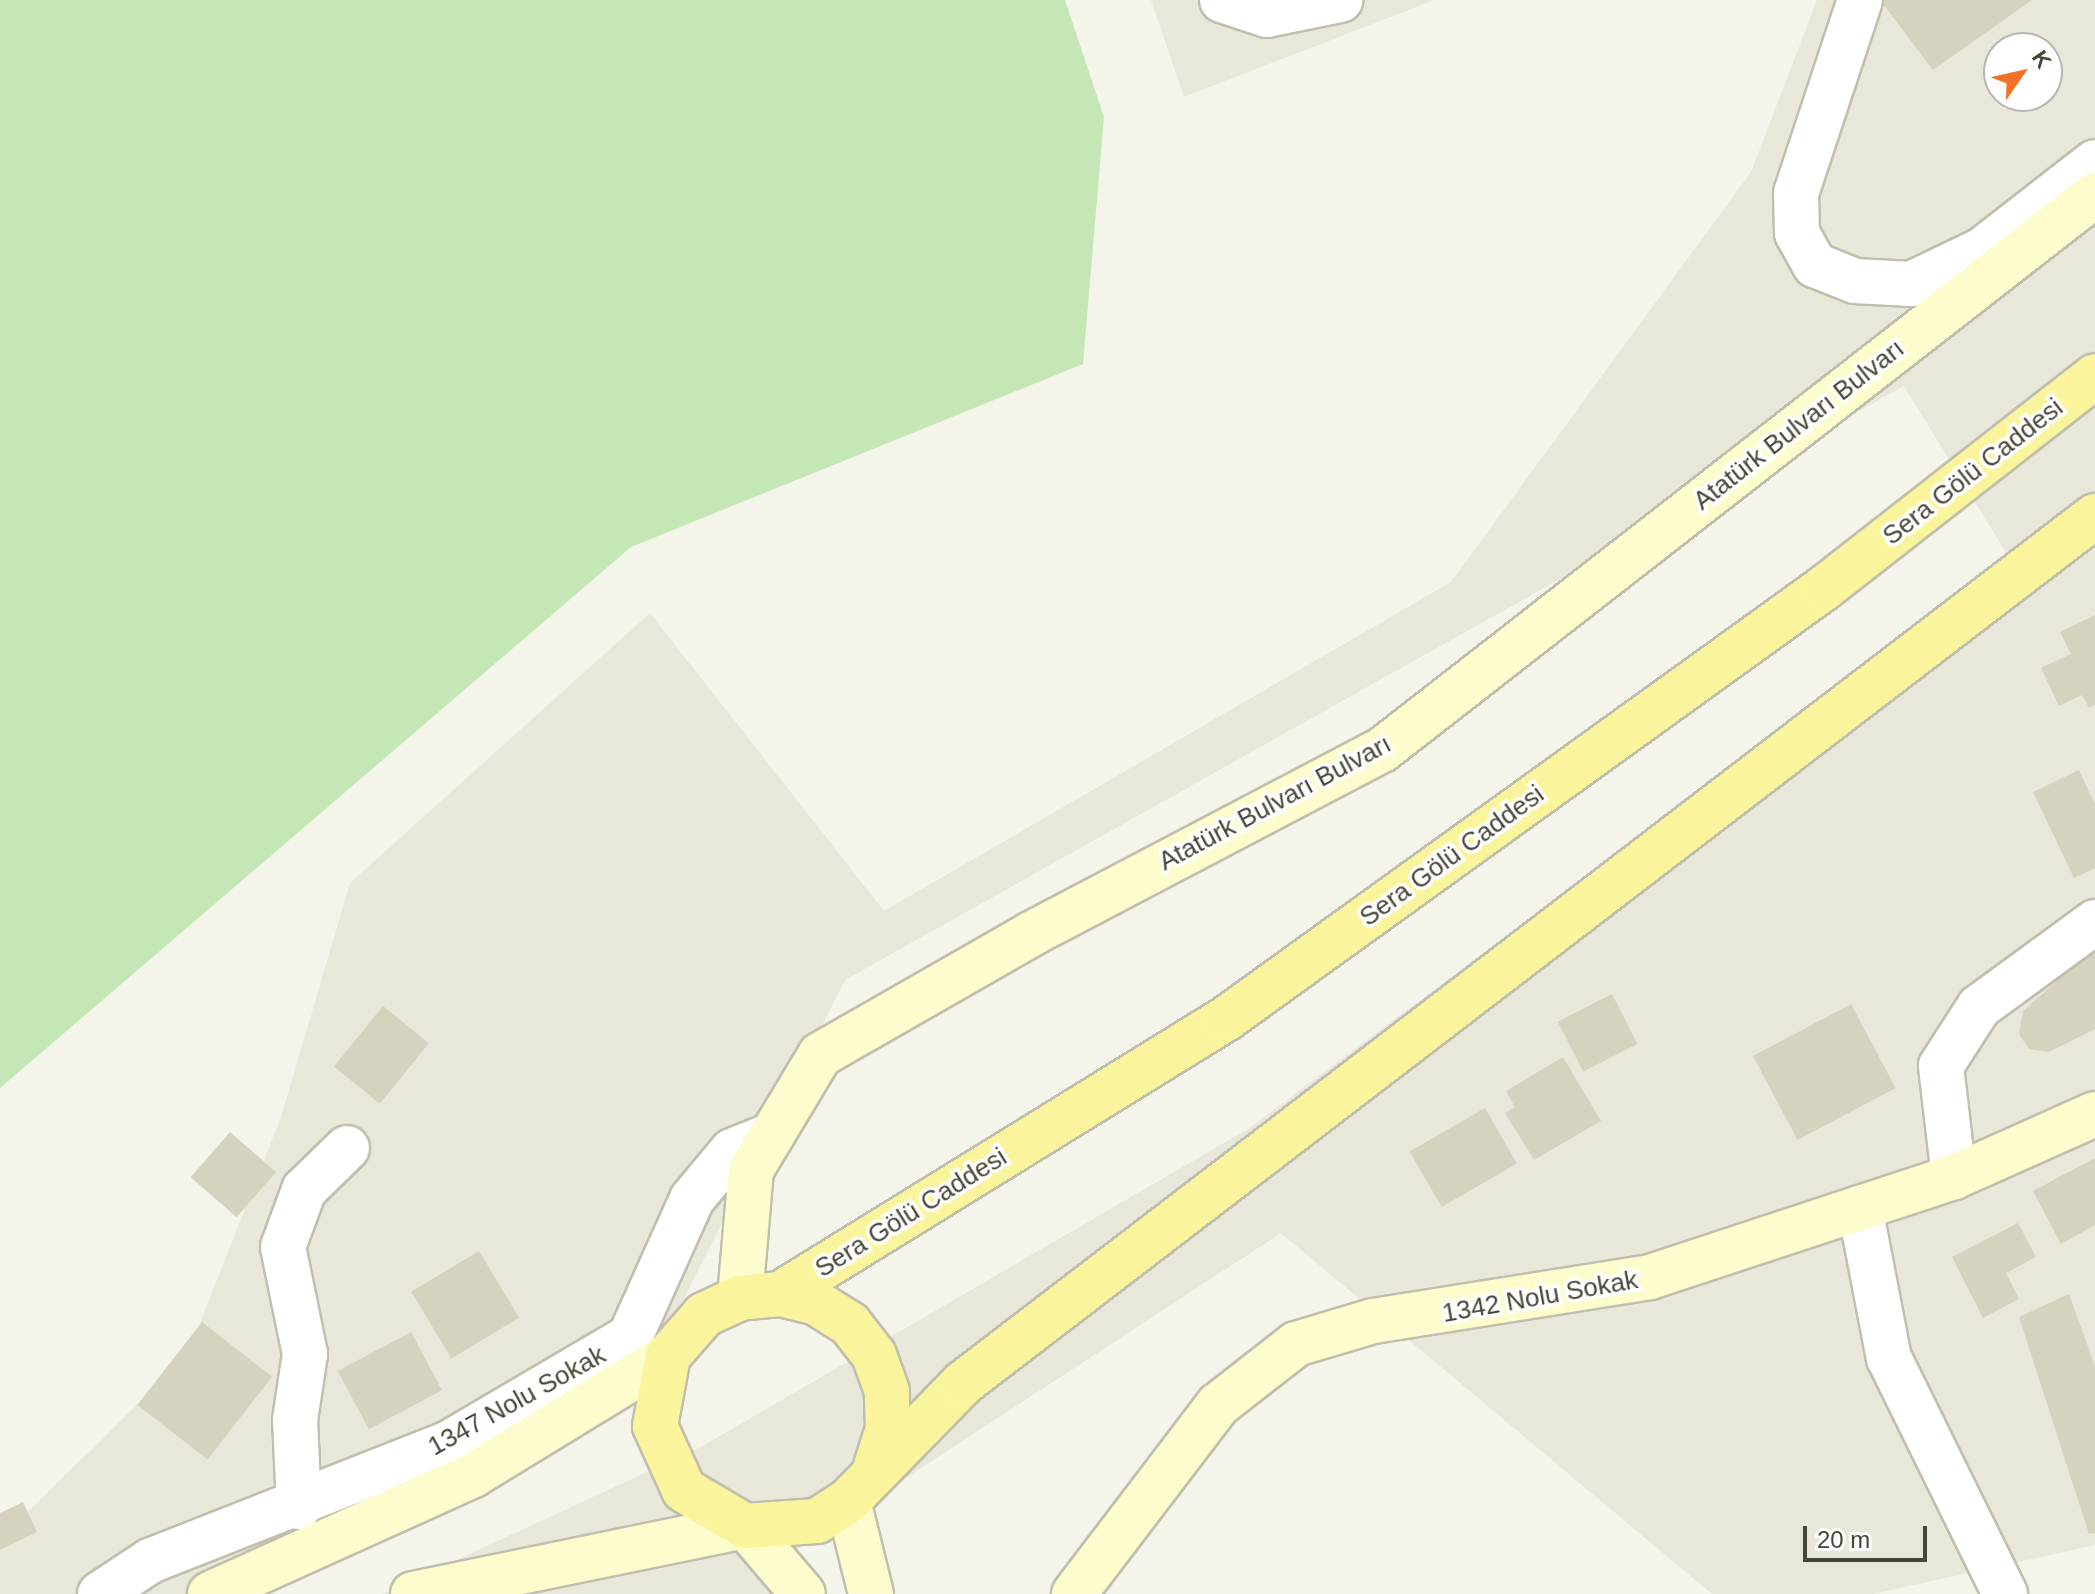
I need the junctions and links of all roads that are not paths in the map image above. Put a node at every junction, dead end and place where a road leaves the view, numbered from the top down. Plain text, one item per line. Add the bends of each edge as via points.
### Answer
1 (1222, 0) edge
2 (1340, 0) edge
3 (1860, 0) edge
4 (2095, 162) edge
5 (2095, 195) edge
6 (2095, 376) edge
7 (2095, 516) edge
8 (2095, 922) edge
9 (2095, 1114) edge
10 (772, 1135) junction
11 (347, 1148) dead end
12 (1954, 1177) junction
13 (1860, 1208) junction
14 (760, 1296) junction
15 (668, 1356) junction
16 (876, 1466) junction
17 (848, 1501) junction
18 (299, 1507) junction
19 (745, 1526) junction
20 (100, 1594) edge
21 (210, 1594) edge
22 (413, 1594) edge
23 (803, 1594) edge
24 (871, 1594) edge
25 (1074, 1594) edge
26 (2005, 1594) edge

1 - 2 street via 1267,15
3 - 4 street via 1796,193 1797,233 1815,265 1855,281 1911,284 1982,250
5 - 10 street, Atatürk Bulvarı Bulvarı via 1382,750 1031,934 820,1055
6 - 14 main road, Sera Gölü Caddesi via 1824,588 1227,1018
7 - 16 main road, Sera Gölü Caddesi via 1302,1118 963,1383
8 - 12 street via 1979,1007 1941,1066
9 - 12 street, 1342 Nolu Sokak
10 - 14 street, Atatürk Bulvarı Bulvarı via 751,1170
10 - 18 street, 1347 Nolu Sokak via 732,1151 692,1199 630,1337 449,1443
11 - 18 street via 304,1190 283,1247 305,1354 295,1420
12 - 13 street, 1342 Nolu Sokak
13 - 25 street, 1342 Nolu Sokak via 1650,1277 1373,1321 1296,1344 1218,1405
13 - 26 street via 1889,1358
14 - 15 main road, Sera Gölü Caddesi via 704,1315
14 - 16 main road, Sera Gölü Caddesi via 817,1303 850,1324 874,1355 887,1391 888,1429
15 - 19 main road via 655,1426 665,1460 703,1505
15 - 21 street, Sera Gölü Caddesi via 473,1475
16 - 17 main road, Sera Gölü Caddesi
17 - 19 main road, Sera Gölü Caddesi via 817,1521
17 - 24 street
18 - 20 street, 1347 Nolu Sokak via 150,1561
19 - 22 street, Sera Gölü Caddesi
19 - 23 street

